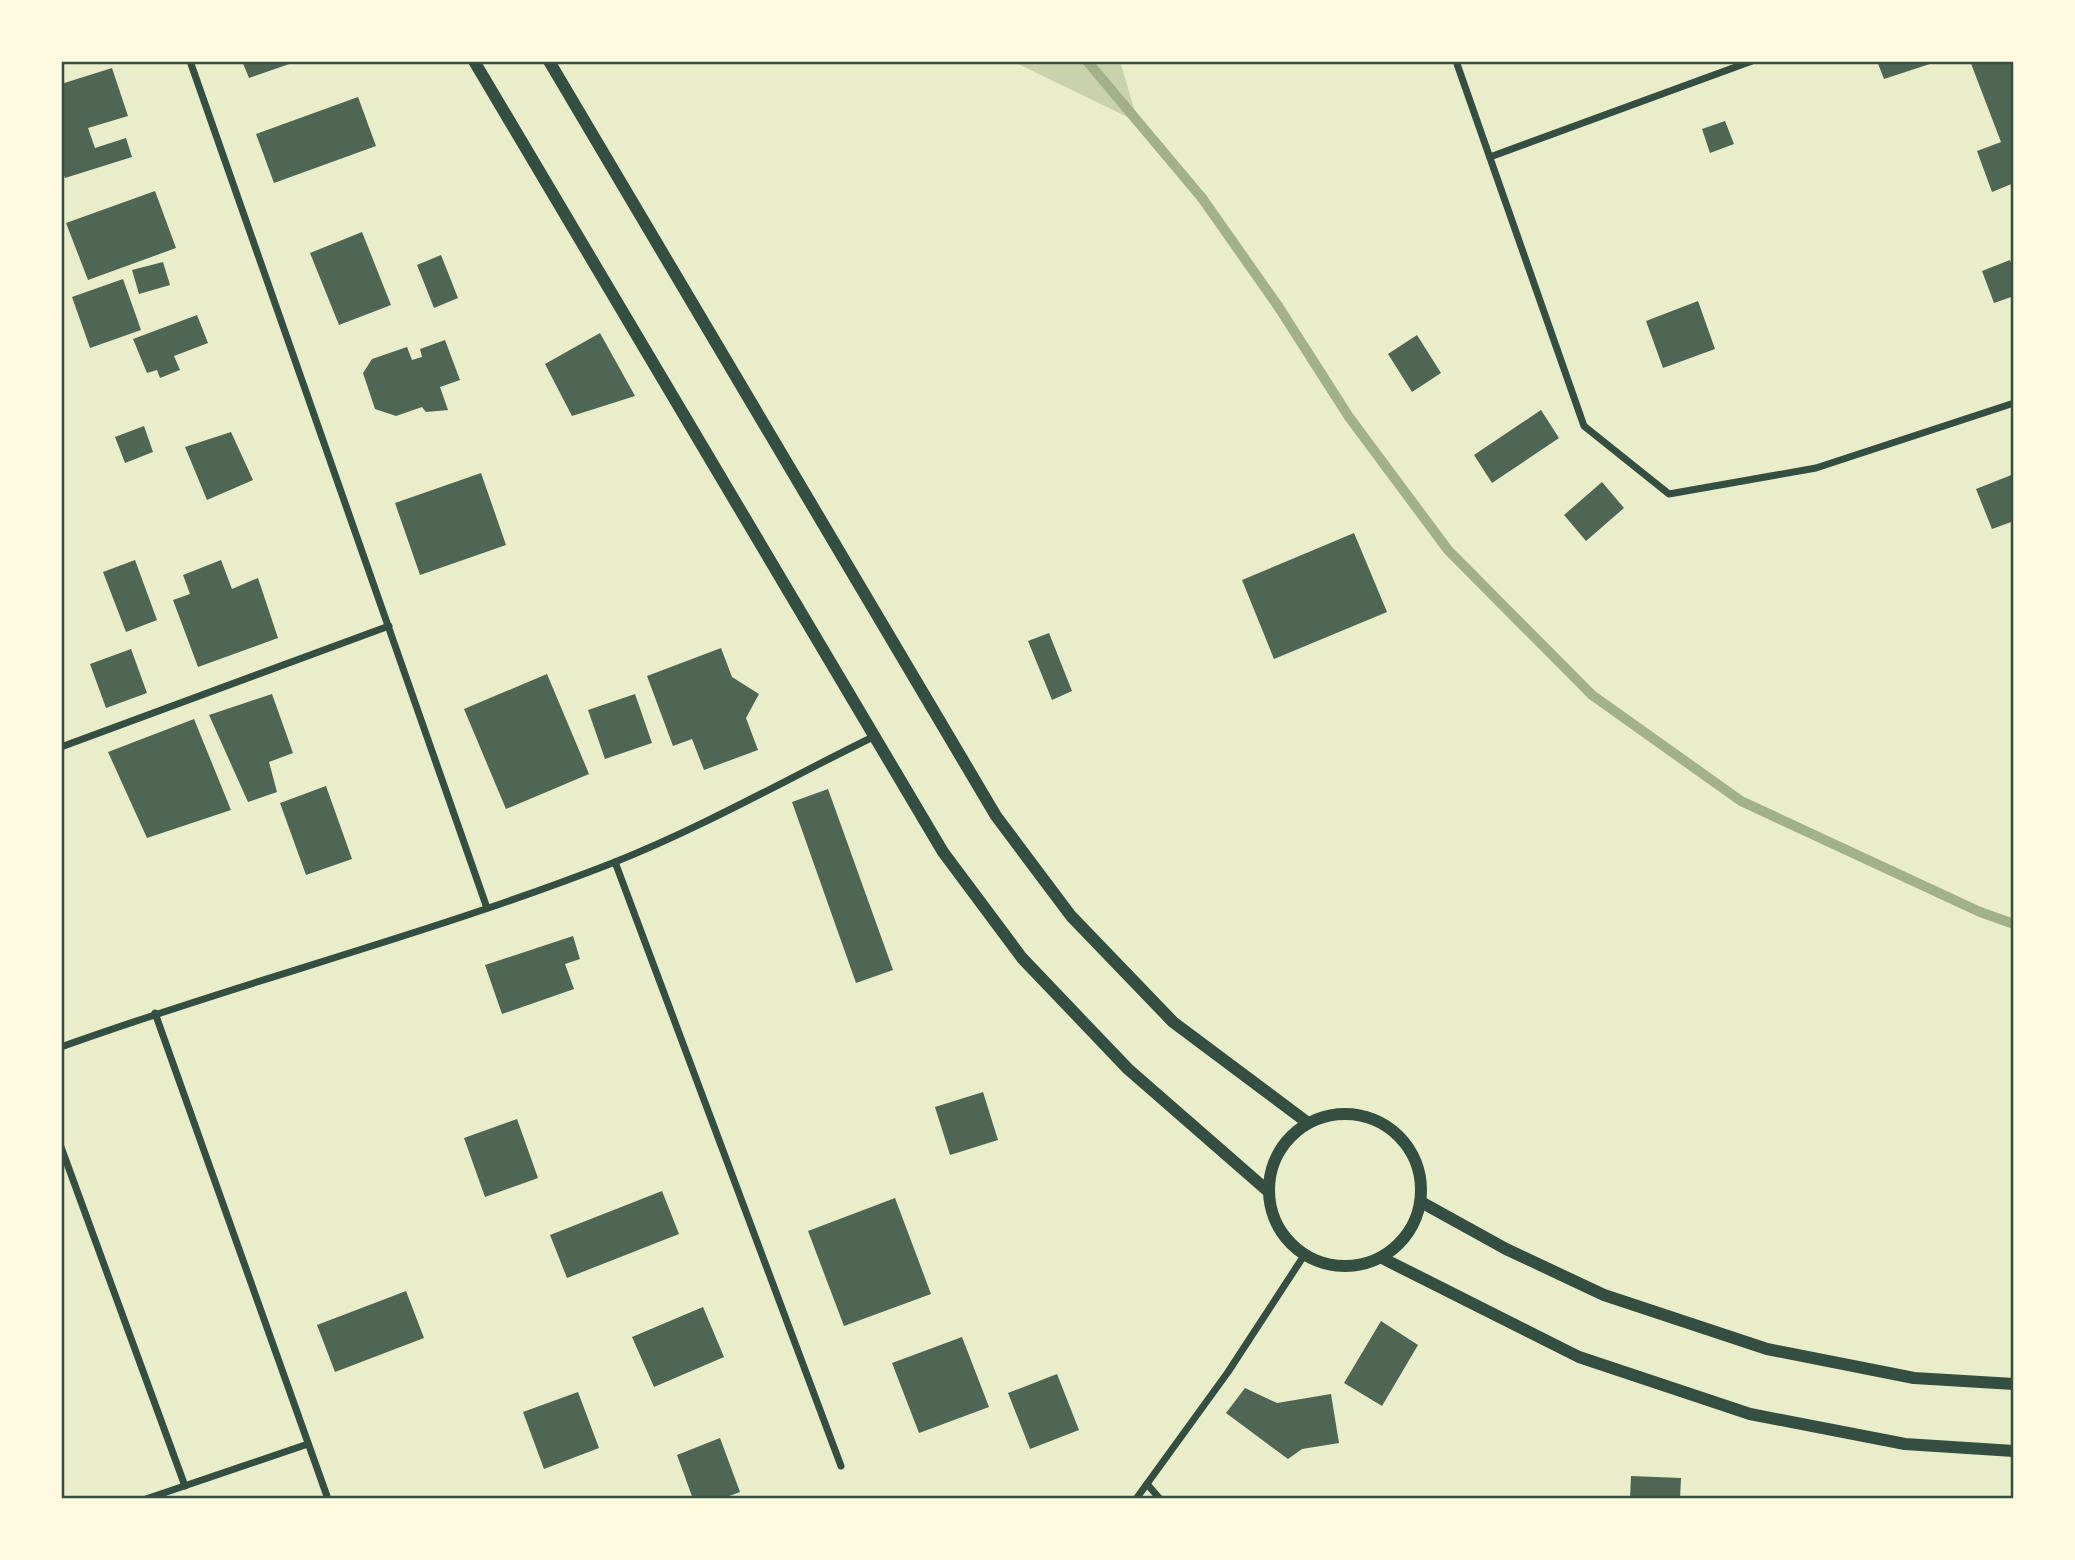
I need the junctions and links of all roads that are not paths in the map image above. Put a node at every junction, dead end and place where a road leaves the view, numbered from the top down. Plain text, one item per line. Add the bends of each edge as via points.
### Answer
1 (190, 61) edge
2 (474, 61) edge
3 (549, 61) edge
4 (1456, 61) edge
5 (1752, 61) edge
6 (1490, 157) junction
7 (2014, 402) edge
8 (390, 626) junction
9 (873, 737) junction
10 (61, 747) edge
11 (615, 862) junction
12 (487, 908) junction
13 (155, 1013) junction
14 (61, 1047) edge
15 (1308, 1123) junction
16 (61, 1147) edge
17 (1269, 1192) junction
18 (1421, 1202) junction
19 (1305, 1254) junction
20 (1382, 1258) junction
21 (2014, 1384) edge
22 (308, 1444) junction
23 (2014, 1451) edge
24 (841, 1466) dead end
25 (1147, 1484) junction
26 (185, 1486) junction
27 (146, 1499) edge
28 (328, 1499) edge
29 (1136, 1499) edge
30 (1160, 1499) edge

1 - 8 street
2 - 9 street
3 - 15 street via 996,816 1071,916 1173,1022
4 - 6 street
5 - 6 street
6 - 7 street via 1584,426 1669,494 1816,468
8 - 10 street
8 - 12 street
9 - 11 street
9 - 17 street via 943,852 1021,958 1128,1069
11 - 12 street
11 - 24 street
12 - 13 street
13 - 14 street
13 - 22 street
15 - 17 street via 1294,1132 1278,1153
15 - 18 street via 1333,1114 1357,1114 1383,1122 1407,1144 1419,1168
16 - 26 street
17 - 19 street via 1275,1220 1290,1243
18 - 20 street via 1412,1228
18 - 21 street via 1604,1295 1767,1349 1914,1378
19 - 20 street via 1330,1265 1356,1266
19 - 25 street
20 - 23 street via 1579,1357 1750,1414 1905,1444
22 - 26 street
22 - 28 street
25 - 29 street
25 - 30 street
26 - 27 street

